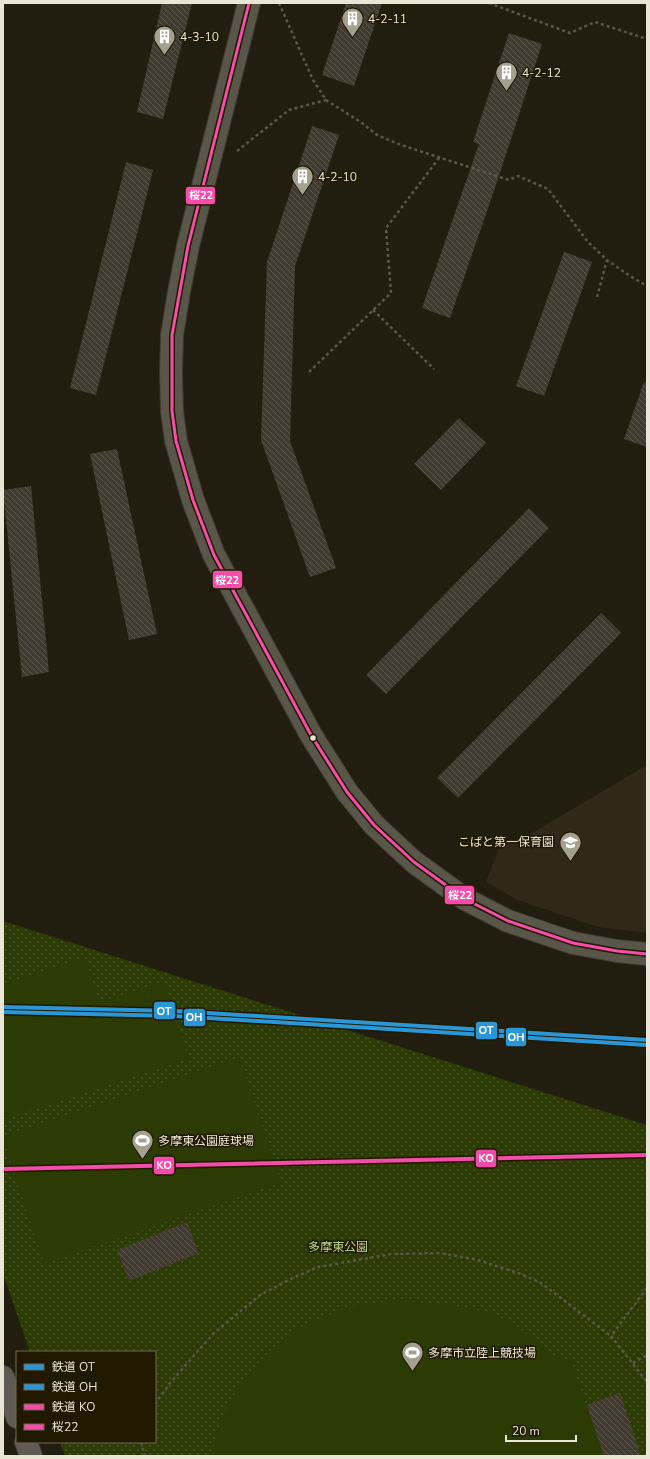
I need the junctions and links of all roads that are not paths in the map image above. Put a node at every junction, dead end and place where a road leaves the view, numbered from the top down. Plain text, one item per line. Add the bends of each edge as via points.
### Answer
1 (249, 3) edge
2 (647, 954) edge
3 (3, 1377) edge
4 (16, 1414) edge
5 (26, 1443) edge
6 (31, 1456) edge

1 - 2 street via 188,246 172,335 172,411 176,441 193,500 214,555 311,735 347,792 374,825 414,862 465,899 508,921 573,943 617,952
3 - 4 main road
5 - 6 main road

